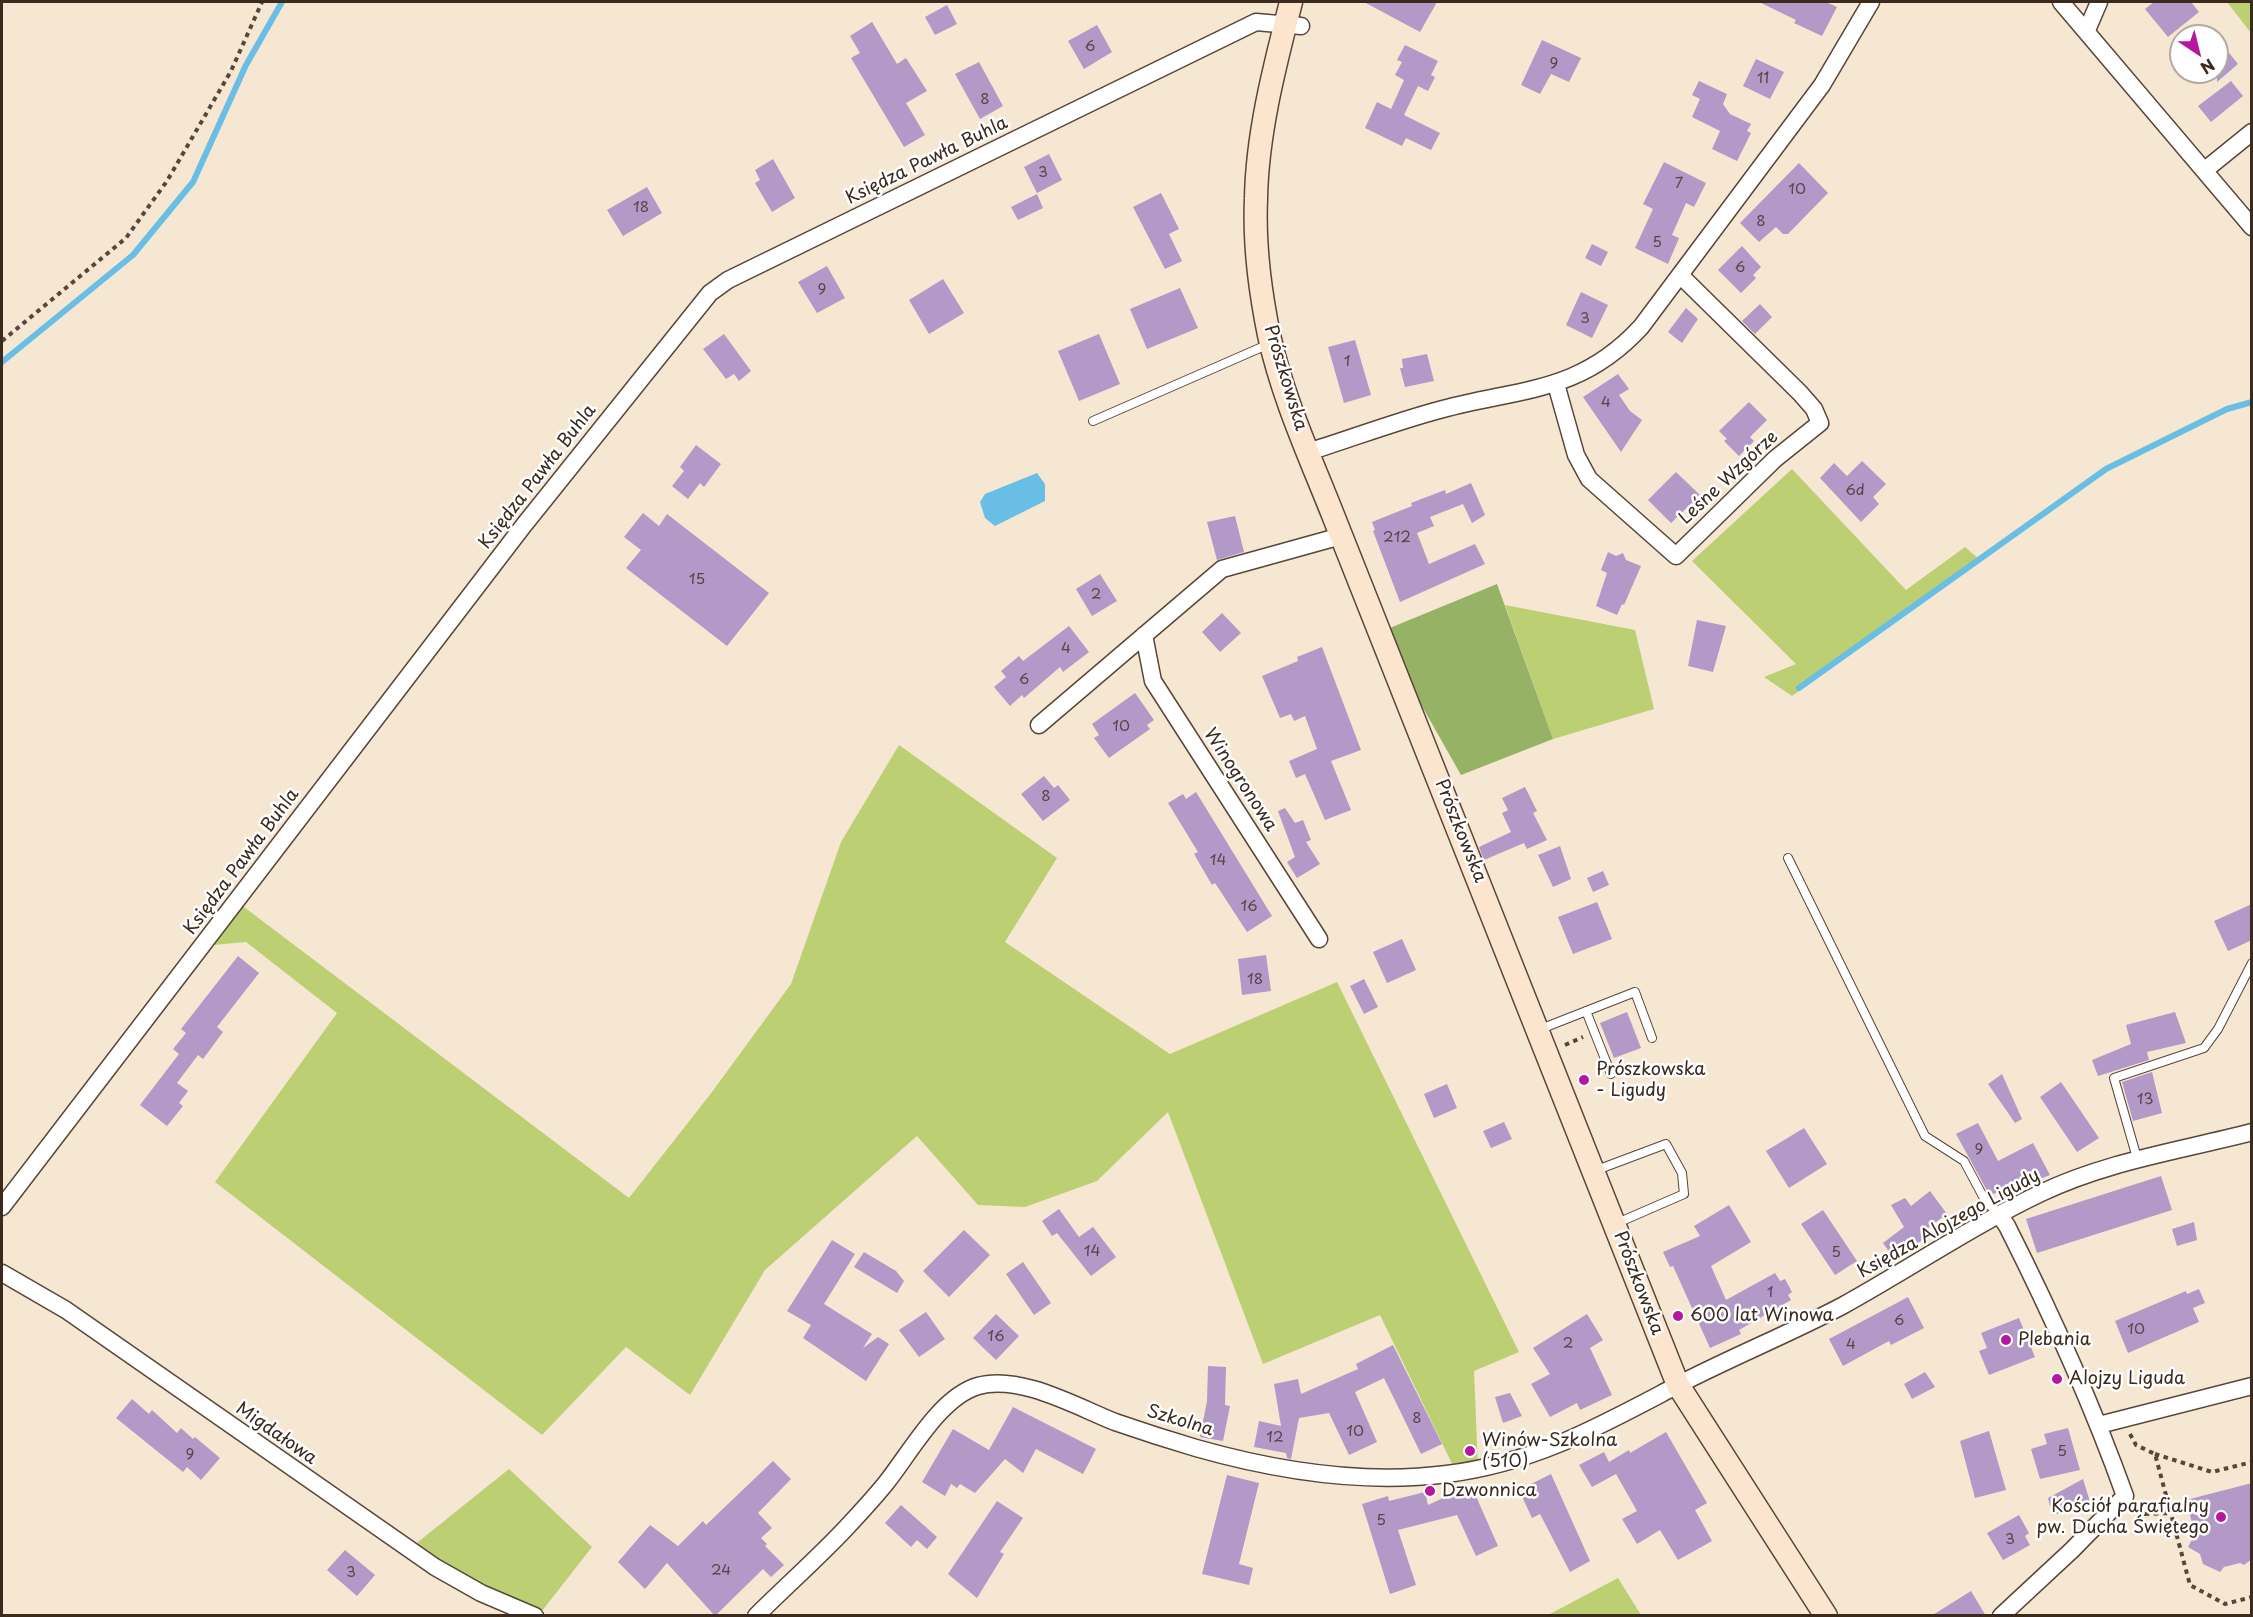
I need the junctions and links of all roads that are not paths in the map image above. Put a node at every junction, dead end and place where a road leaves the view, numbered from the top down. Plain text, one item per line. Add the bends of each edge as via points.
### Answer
1 (1291, 2) edge
2 (1871, 2) edge
3 (2061, 2) edge
4 (2099, 2) edge
5 (1293, 25) junction
6 (2087, 30) junction
7 (2252, 132) edge
8 (2205, 170) junction
9 (2252, 227) edge
10 (1680, 275) junction
11 (1272, 343) junction
12 (1556, 384) junction
13 (1093, 421) dead end
14 (1308, 452) junction
15 (1341, 536) junction
16 (1144, 635) junction
17 (1039, 725) dead end
18 (1788, 858) dead end
19 (1319, 939) dead end
20 (2252, 963) edge
21 (1586, 1011) junction
22 (1538, 1030) junction
23 (1653, 1038) dead end
24 (1611, 1074) dead end
25 (2252, 1132) edge
26 (2137, 1158) junction
27 (1594, 1171) junction
28 (2, 1207) edge
29 (1999, 1214) junction
30 (1615, 1224) junction
31 (2, 1273) edge
32 (1678, 1385) junction
33 (2252, 1386) edge
34 (2099, 1425) junction
35 (535, 1616) edge
36 (756, 1616) edge
37 (1826, 1616) edge
38 (2001, 1616) edge

1 - 5 main road, Prószkowska
2 - 10 street via 1822,85
3 - 6 street
4 - 6 street
5 - 11 main road, Prószkowska via 1263,127 1256,198 1258,254
5 - 28 street, Księdza Pawła Buhla via 1256,22 737,276 710,293 524,525
6 - 8 street
7 - 8 street
8 - 9 street
10 - 12 street via 1625,344 1581,374
10 - 12 street, Leśne Wzgórze via 1800,393 1820,423 1775,459 1676,556 1588,478 1576,455
11 - 13 lane
11 - 14 main road, Prószkowska
12 - 14 street via 1443,409
14 - 15 main road, Prószkowska
15 - 16 street via 1222,569
15 - 22 main road, Prószkowska
16 - 17 street
16 - 19 street, Winogronowa via 1153,681
18 - 29 lane via 1925,1136 1964,1161 1986,1202
20 - 26 lane via 2204,1048 2114,1078
21 - 22 lane
21 - 23 lane via 1635,992
21 - 24 lane
22 - 27 main road, Prószkowska
25 - 26 street, Księdza Alojzego Ligudy
26 - 29 street, Księdza Alojzego Ligudy via 2074,1179
27 - 30 main road, Prószkowska
27 - 30 lane via 1666,1144 1682,1173 1684,1194
29 - 32 street, Księdza Alojzego Ligudy via 1841,1306
29 - 34 street via 2057,1326
30 - 32 main road, Prószkowska
31 - 35 street, Migdałowa via 66,1310 435,1568
32 - 36 street, Szkolna via 1551,1449 1451,1474 1374,1479 1315,1474 1197,1448 1046,1394 1006,1383 980,1385 967,1391 929,1425 886,1484
32 - 37 main road, Prószkowska
33 - 34 street
34 - 38 street via 2125,1496

